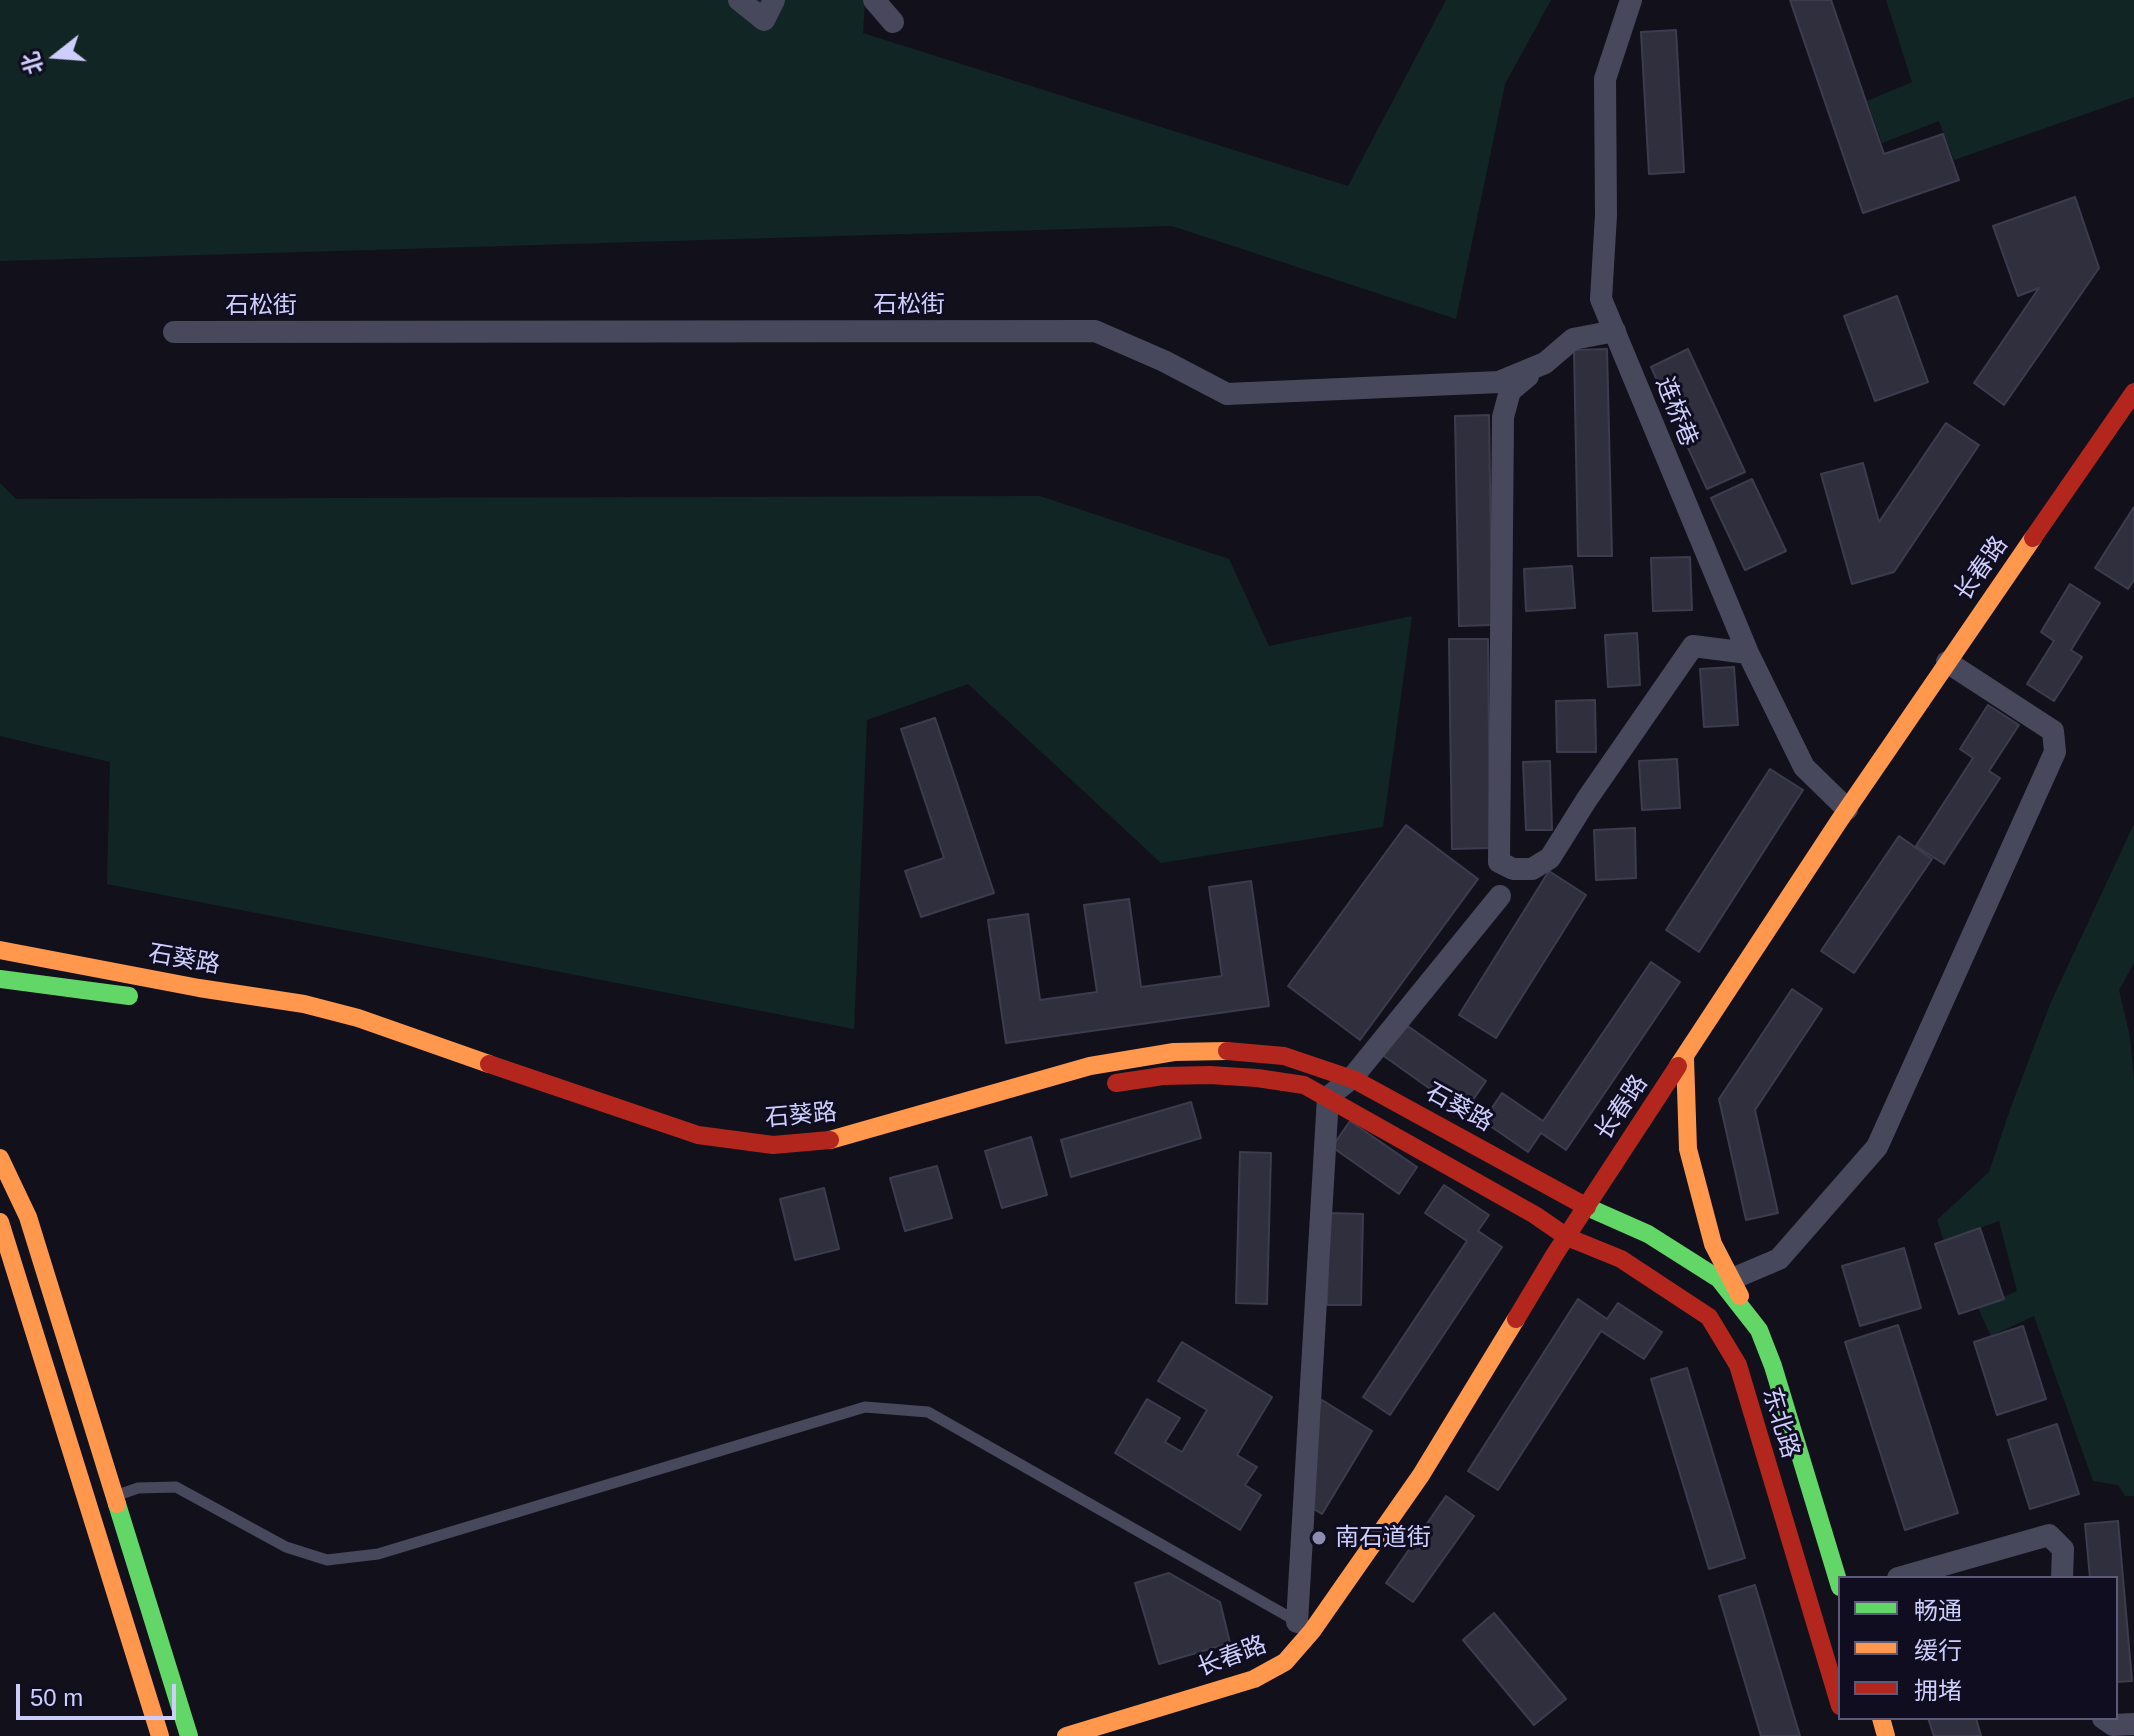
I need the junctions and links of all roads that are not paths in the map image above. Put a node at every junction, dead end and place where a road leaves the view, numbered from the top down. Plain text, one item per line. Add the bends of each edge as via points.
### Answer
1 (739, 0) edge
2 (774, 0) edge
3 (874, 0) edge
4 (1631, 0) edge
5 (893, 22) dead end
6 (1615, 331) junction
7 (174, 332) dead end
8 (1545, 363) junction
9 (2134, 392) edge
10 (1748, 653) junction
11 (1947, 662) junction
12 (1847, 809) junction
13 (1500, 896) dead end
14 (4, 951) edge
15 (2, 979) edge
16 (143, 999) dead end
17 (0, 1000) edge
18 (1685, 1058) junction
19 (1352, 1078) junction
20 (1102, 1085) dead end
21 (1328, 1097) junction
22 (1, 1162) edge
23 (1587, 1207) junction
24 (0, 1222) edge
25 (1567, 1237) junction
26 (1732, 1279) junction
27 (1759, 1330) junction
28 (114, 1496) junction
29 (1905, 1576) edge
30 (2062, 1576) edge
31 (1838, 1580) edge
32 (1305, 1626) junction
33 (1838, 1699) edge
34 (2106, 1720) edge
35 (2134, 1724) edge
36 (160, 1736) edge
37 (189, 1736) edge
38 (1066, 1736) edge

1 - 2 street via 764,20
3 - 5 street
4 - 6 street, 连桥巷 via 1605,79 1601,299
6 - 8 street, 石松街 via 1573,339
6 - 10 street, 连桥巷
7 - 8 street, 石松街 via 1095,331 1227,394 1499,382
8 - 10 street via 1510,391 1503,417 1499,862 1532,869 1550,858 1693,646
9 - 11 main road, 长春路
10 - 12 street, 连桥巷 via 1804,767
11 - 12 main road, 长春路
11 - 26 street via 2053,731 2055,752 1877,1147 1779,1259
12 - 18 main road, 长春路
13 - 19 street
14 - 15 main road
14 - 19 main road, 石葵路 via 358,1018 725,1142 767,1145 840,1139 1010,1087 1143,1056 1260,1053
15 - 16 main road, 石葵路
15 - 17 main road
18 - 23 main road, 长春路
18 - 26 main road via 1688,1149 1713,1244
19 - 21 street
19 - 23 main road, 石葵路
20 - 21 main road via 1140,1078 1228,1076 1304,1085
21 - 25 main road
21 - 32 street
22 - 28 main road via 28,1217
23 - 25 main road, 长春路
23 - 27 main road, 东北路 via 1648,1234 1719,1279
24 - 36 main road
25 - 32 main road, 长春路 via 1421,1475
25 - 33 main road, 东北路 via 1621,1259 1709,1317 1738,1365
26 - 27 main road
27 - 31 main road, 东北路
28 - 32 lane via 138,1488 176,1487 286,1547 327,1560 378,1554 865,1407 928,1412
28 - 37 main road
29 - 30 street via 2049,1535 2063,1549
32 - 38 main road, 长春路 via 1285,1662 1254,1679
34 - 35 street

